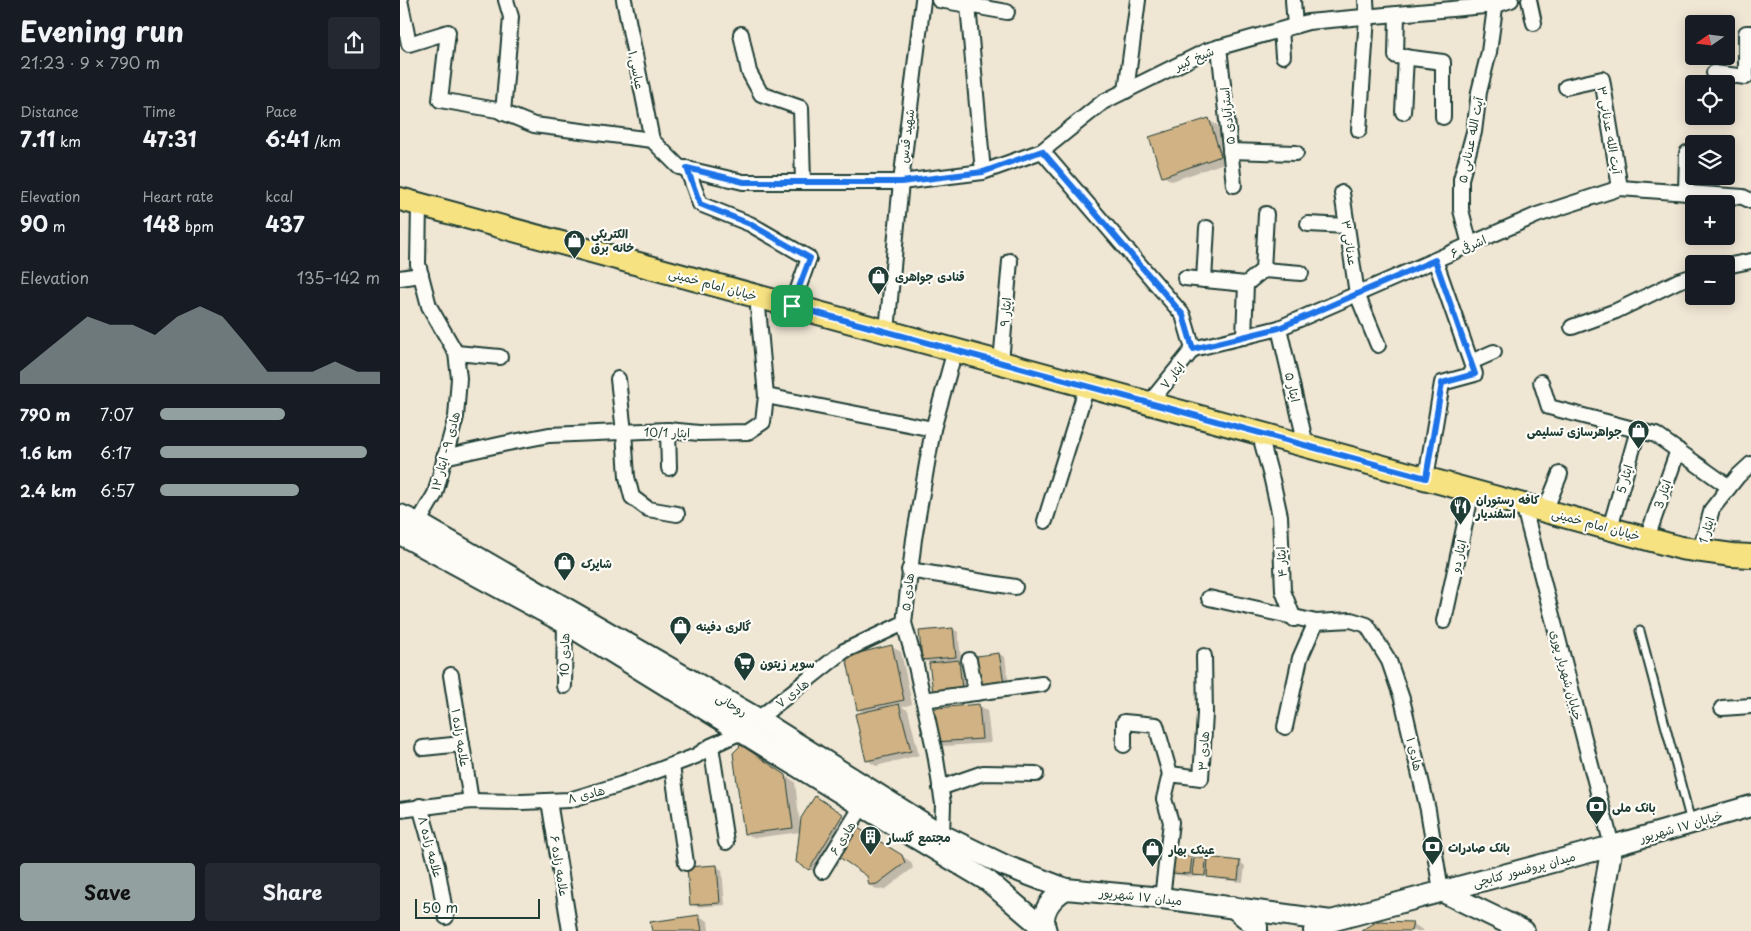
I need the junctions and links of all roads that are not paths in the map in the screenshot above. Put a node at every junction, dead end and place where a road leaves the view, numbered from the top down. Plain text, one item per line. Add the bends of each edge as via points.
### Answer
1 (400, 0) edge
2 (506, 0) edge
3 (624, 0) edge
4 (922, 0) edge
5 (939, 0) edge
6 (1138, 0) edge
7 (1293, 0) edge
8 (1366, 0) edge
9 (1511, 0) edge
10 (1528, 0) edge
11 (1496, 2) edge
12 (968, 5) junction
13 (1006, 12) dead end
14 (1397, 14) junction
15 (1367, 17) junction
16 (1534, 23) dead end
17 (1295, 26) junction
18 (1281, 30) junction
19 (1751, 33) edge
20 (741, 34) dead end
21 (1219, 47) junction
22 (1282, 56) dead end
23 (1406, 57) junction
24 (1714, 73) dead end
25 (1566, 87) dead end
26 (1126, 91) junction
27 (1403, 112) dead end
28 (502, 113) junction
29 (1443, 116) dead end
30 (1359, 130) dead end
31 (652, 140) junction
32 (1042, 151) junction
33 (1230, 151) junction
34 (1296, 153) dead end
35 (687, 168) junction
36 (983, 172) junction
37 (803, 182) junction
38 (901, 182) junction
39 (1234, 185) dead end
40 (1686, 185) edge
41 (1620, 188) junction
42 (1342, 193) dead end
43 (1686, 193) junction
44 (1751, 200) edge
45 (410, 201) edge
46 (1266, 214) dead end
47 (1308, 224) dead end
48 (1347, 226) junction
49 (1207, 228) dead end
50 (1470, 245) junction
51 (1435, 260) junction
52 (1010, 261) dead end
53 (1751, 261) edge
54 (1735, 264) edge
55 (1263, 270) junction
56 (1301, 273) dead end
57 (421, 276) junction
58 (400, 278) edge
59 (1185, 278) dead end
60 (1685, 279) edge
61 (1204, 280) junction
62 (1246, 284) junction
63 (1357, 294) junction
64 (757, 296) junction
65 (792, 306) junction
66 (1572, 327) dead end
67 (1279, 328) junction
68 (887, 331) junction
69 (1244, 337) junction
70 (1378, 345) dead end
71 (1193, 349) junction
72 (955, 350) junction
73 (1494, 352) dead end
74 (456, 353) junction
75 (500, 358) dead end
76 (1001, 362) junction
77 (1473, 368) junction
78 (618, 379) dead end
79 (1541, 382) dead end
80 (1087, 386) junction
81 (766, 396) junction
82 (1152, 403) junction
83 (934, 429) junction
84 (668, 430) junction
85 (1638, 430) junction
86 (624, 432) junction
87 (1258, 432) junction
88 (1306, 445) junction
89 (1678, 450) junction
90 (444, 457) junction
91 (1751, 464) edge
92 (669, 468) dead end
93 (1560, 474) dead end
94 (1426, 478) junction
95 (1729, 488) junction
96 (1472, 491) junction
97 (1523, 504) junction
98 (1545, 510) junction
99 (677, 514) dead end
100 (1045, 521) dead end
101 (1610, 528) junction
102 (405, 531) edge
103 (1647, 538) junction
104 (1700, 551) junction
105 (1751, 556) edge
106 (909, 570) junction
107 (1015, 587) dead end
108 (1209, 598) dead end
109 (1294, 618) junction
110 (1444, 620) dead end
111 (1316, 622) junction
112 (565, 623) junction
113 (904, 623) junction
114 (1640, 632) dead end
115 (1204, 656) dead end
116 (969, 660) dead end
117 (451, 675) dead end
118 (1042, 684) dead end
119 (564, 686) dead end
120 (976, 693) junction
121 (923, 700) junction
122 (1751, 706) edge
123 (1722, 708) dead end
124 (758, 719) junction
125 (1285, 727) dead end
126 (741, 732) junction
127 (462, 744) junction
128 (1124, 745) dead end
129 (711, 746) junction
130 (423, 748) dead end
131 (672, 766) junction
132 (817, 768) junction
133 (1036, 774) dead end
134 (1170, 774) junction
135 (940, 788) junction
136 (471, 801) junction
137 (549, 801) junction
138 (420, 806) junction
139 (862, 806) junction
140 (1751, 806) edge
141 (400, 810) edge
142 (1692, 823) junction
143 (942, 835) junction
144 (726, 842) dead end
145 (1612, 846) junction
146 (686, 863) dead end
147 (822, 870) dead end
148 (1066, 889) junction
149 (1441, 891) junction
150 (1162, 898) junction
151 (1233, 907) junction
152 (446, 917) dead end
153 (1331, 920) junction
154 (1045, 930) edge
155 (570, 931) edge
156 (1258, 931) edge
157 (1314, 931) edge
158 (1524, 931) edge
159 (1597, 931) edge

1 - 28 street via 409,44 448,32 440,100
2 - 28 street via 511,17
3 - 31 street, عباسی ۱
4 - 38 street, شهید قدس
5 - 12 street
6 - 26 street
7 - 17 street
8 - 15 street
9 - 11 street, شیخ کبیر
10 - 16 street
11 - 14 street, شیخ کبیر
11 - 50 street, آیت الله عدنانی ۵ via 1474,132 1461,179 1461,210
12 - 13 street
12 - 36 street
14 - 15 street, شیخ کبیر
14 - 23 street via 1396,56
15 - 17 street, شیخ کبیر
15 - 30 street
17 - 18 street, شیخ کبیر
18 - 21 street, شیخ کبیر
18 - 22 street
19 - 24 street via 1746,33 1746,77
20 - 37 street via 749,72 761,94 801,108
21 - 26 street, شیخ کبیر
21 - 33 street, استرآبادی ۵
23 - 27 street
23 - 29 street via 1443,62
25 - 41 street, آیت الله عدنانی ۳ via 1602,79
26 - 32 street, شیخ کبیر via 1104,102
28 - 31 street via 534,125
31 - 35 street, شیخ کبیر via 679,167
32 - 36 street, شیخ کبیر
32 - 71 street via 1183,315
33 - 34 street
33 - 39 street, استرآبادی ۵
35 - 37 street, شیخ کبیر via 744,182
35 - 65 street via 700,204 750,224 810,258
36 - 38 street, شیخ کبیر
37 - 38 street, شیخ کبیر
38 - 68 street, شهید قدس
40 - 43 street
41 - 43 street, اشرفی ۶
41 - 50 street, اشرفی ۶ via 1537,215
42 - 48 street, عدنانی ۳
43 - 44 street, اشرفی ۶
45 - 57 street, هادی ۹- ایثار ۱۲
45 - 64 main road, خیابان امام خمینی
46 - 55 street
47 - 48 street
48 - 63 street, عدنانی ۳
49 - 61 street
50 - 51 street, اشرفی ۶
51 - 63 street, اشرفی ۶
51 - 77 street
52 - 76 street, ایثار ۹
53 - 54 street
55 - 56 street
55 - 62 street
57 - 58 street
57 - 74 street, هادی ۹- ایثار ۱۲ via 429,306
59 - 61 street
60 - 66 street via 1616,311
61 - 62 street
62 - 69 street
63 - 67 street, اشرفی ۶
63 - 70 street, عدنانی ۳
64 - 65 main road, خیابان امام خمینی
64 - 81 street, ایثار 10/1
65 - 68 main road, خیابان امام خمینی
67 - 69 street, اشرفی ۶
67 - 88 street, ایثار ۵
68 - 72 main road, خیابان امام خمینی
69 - 71 street, اشرفی ۶
71 - 82 street, ایثار ۷
72 - 76 main road, خیابان امام خمینی
72 - 83 street, هادی ۵
73 - 77 street
74 - 75 street
74 - 90 street, هادی ۹- ایثار ۱۲ via 460,378 456,417
76 - 80 main road, خیابان امام خمینی
77 - 94 street via 1442,383
78 - 86 street
79 - 85 street via 1549,407
80 - 82 main road, خیابان امام خمینی
80 - 100 street
81 - 83 street
81 - 84 street, ایثار 10/1 via 763,422 748,432
82 - 87 main road, خیابان امام خمینی
83 - 106 street, هادی ۵
84 - 86 street, ایثار 10/1
84 - 92 street
85 - 89 street via 1656,435
85 - 101 street, ایثار 5
86 - 90 street, ایثار 10/1 via 549,436
86 - 99 street via 627,477 632,497 648,509
87 - 88 main road, خیابان امام خمینی
87 - 109 street, ایثار ۴ via 1280,516 1283,591
88 - 94 main road, خیابان امام خمینی
89 - 95 street
89 - 103 street, ایثار 3
90 - 102 street, هادی ۹- ایثار ۱۲ via 435,494
91 - 95 street, ایثار 1
93 - 98 street
94 - 96 main road, خیابان امام خمینی
95 - 104 street, ایثار 1 via 1712,509
96 - 97 main road, خیابان امام خمینی
96 - 110 street, ایثار دو
97 - 98 main road, خیابان امام خمینی
97 - 145 street, خیابان شهریار پوری
98 - 101 main road, خیابان امام خمینی
101 - 103 main road, خیابان امام خمینی
102 - 112 main road, روحانی
102 - 124 main road, روحانی
103 - 104 main road, خیابان امام خمینی
104 - 105 main road, خیابان امام خمینی
106 - 107 street
106 - 113 street, هادی ۵
108 - 109 street
109 - 111 street
111 - 125 street via 1300,658
111 - 149 street, هادی ۱ via 1351,620 1367,624 1389,661 1402,699 1428,810
112 - 119 street, هادی 10
112 - 126 main road, روحانی
113 - 121 street, هادی ۵
113 - 124 street, هادی ۷ via 844,651
114 - 142 lane
115 - 134 street, هادی ۳ via 1201,778
116 - 120 street
117 - 127 street, علامه زاده ۱
118 - 120 street
120 - 121 street
121 - 135 street, هادی ۵
122 - 123 street
124 - 132 main road, روحانی
126 - 129 street, هادی ۸
126 - 132 main road, روحانی
127 - 130 street
127 - 136 street, علامه زاده ۱
128 - 134 street via 1124,722 1156,725
129 - 131 street, هادی ۸
129 - 144 street
131 - 137 street, هادی ۸ via 569,800
131 - 146 street
132 - 139 main road, روحانی
132 - 143 main road, روحانی
133 - 135 street via 983,773
134 - 150 street via 1164,799 1171,822
135 - 143 street, هادی ۵
136 - 137 street, هادی ۸
136 - 138 street, هادی ۸
137 - 155 street, علامه زاده ۶
138 - 141 street, هادی ۸
138 - 152 street, علامه زاده ۸ via 437,866
139 - 147 street, هادی ۶
139 - 154 main road, روحانی via 988,881
140 - 142 main road, خیابان ۱۷ شهریور
142 - 145 main road, خیابان ۱۷ شهریور
143 - 148 main road, روحانی via 1006,866
145 - 149 main road, میدان پروفسور کتابچی
145 - 159 main road
148 - 150 main road, میدان ۱۷ شهریور
148 - 154 main road via 1055,895 1048,905 1044,917
149 - 153 main road
149 - 158 main road, میدان پروفسور کتابچی
150 - 151 main road, میدان ۱۷ شهریور
151 - 153 main road, میدان ۱۷ شهریور
151 - 156 main road
153 - 157 main road

